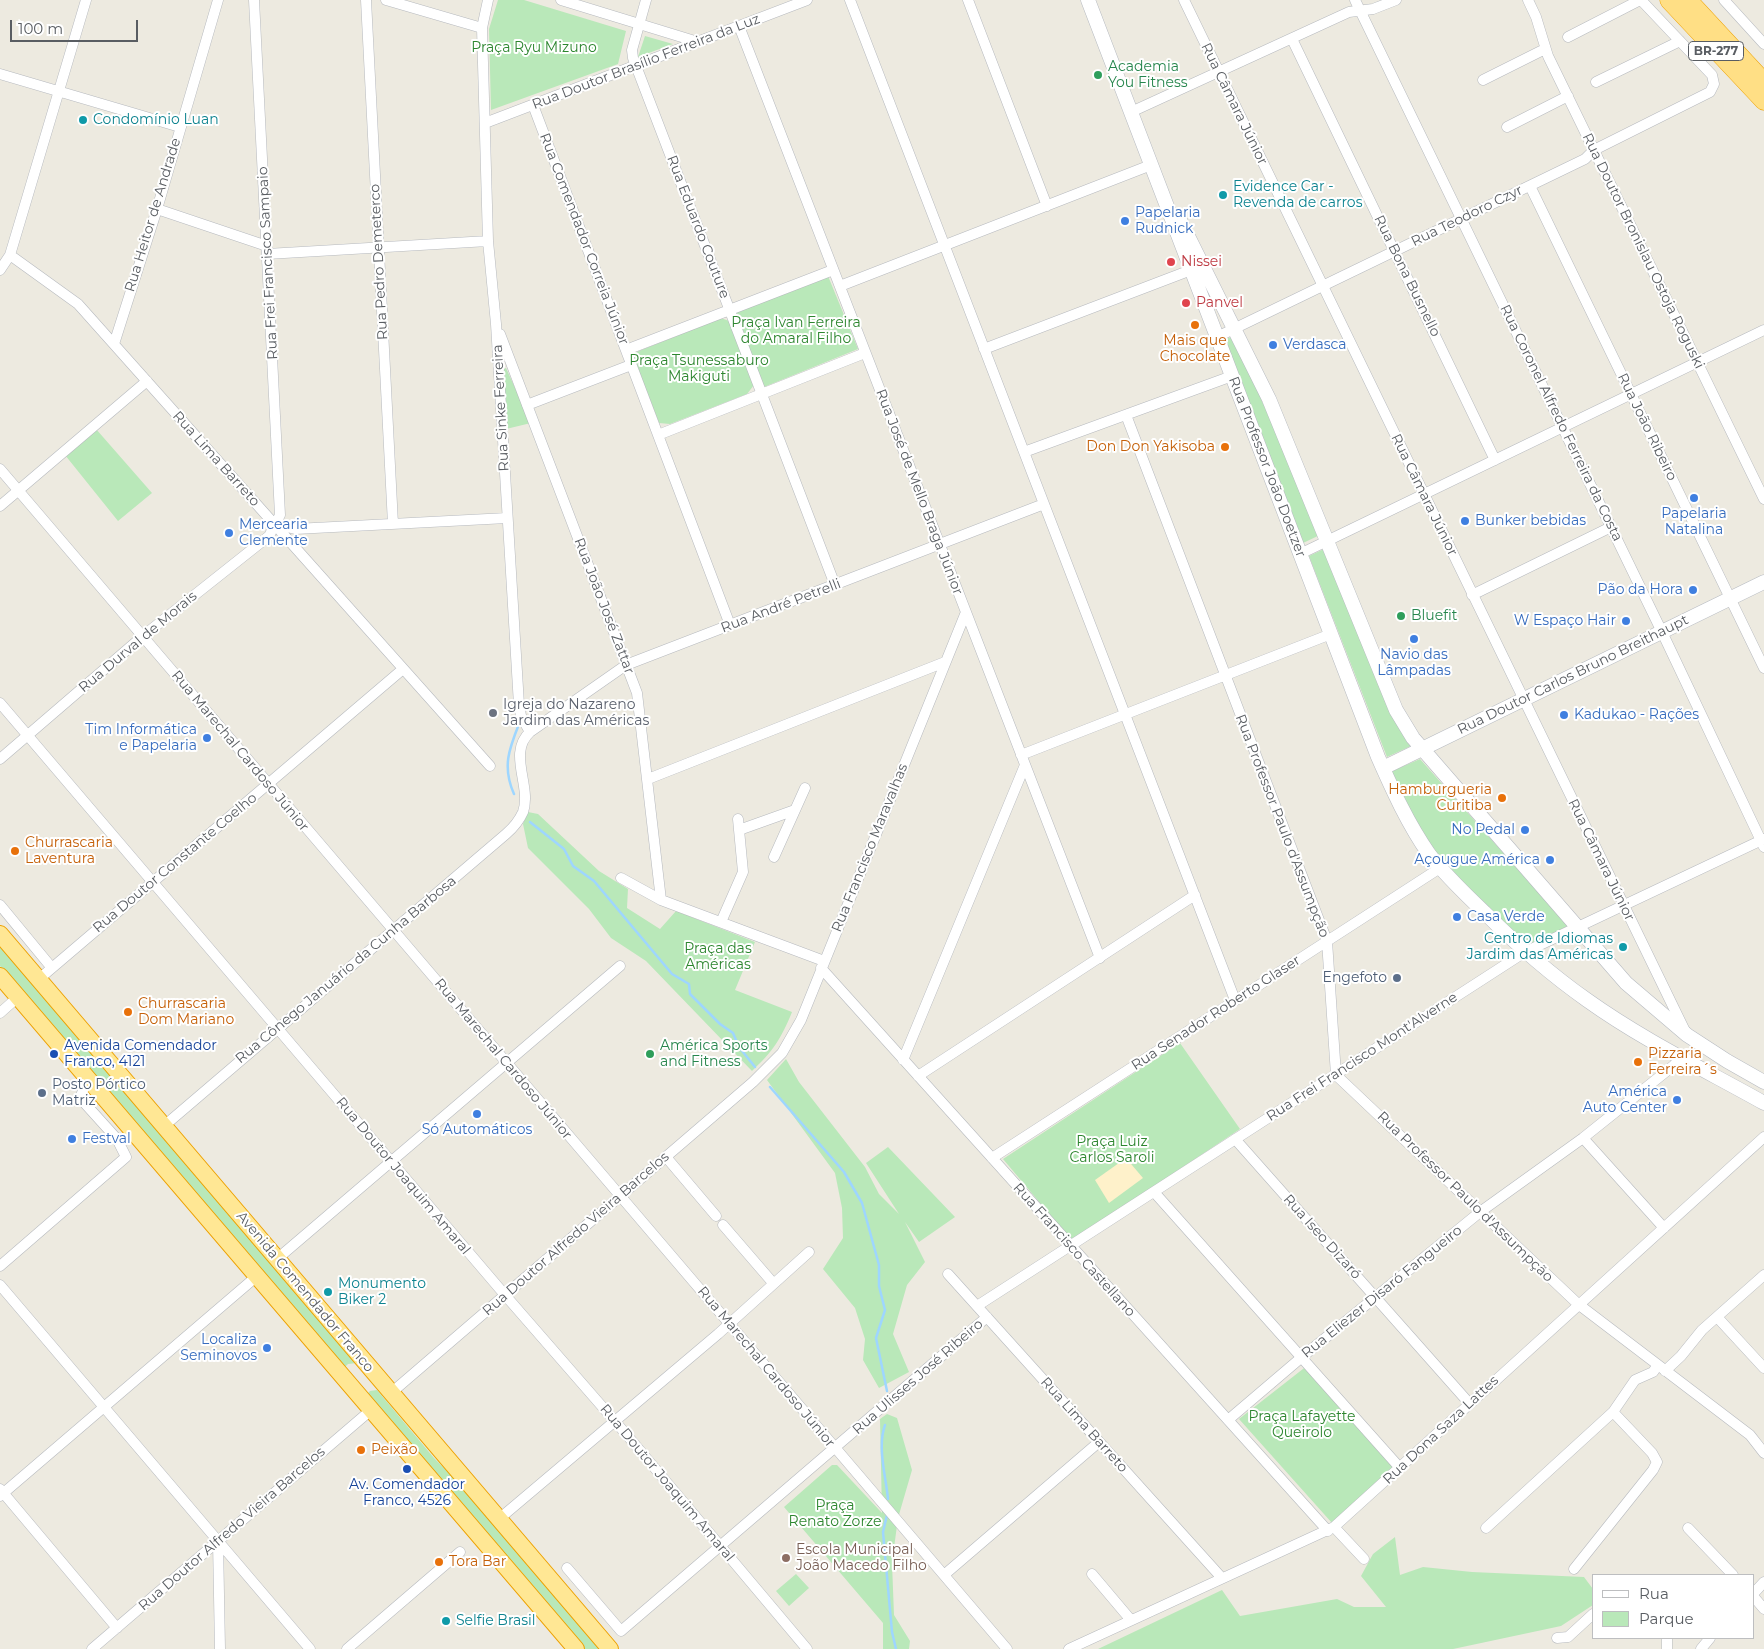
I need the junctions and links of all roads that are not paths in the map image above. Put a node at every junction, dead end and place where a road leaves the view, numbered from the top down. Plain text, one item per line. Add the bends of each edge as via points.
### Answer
1 (86, 0) edge
2 (218, 0) edge
3 (254, 0) edge
4 (366, 0) edge
5 (386, 0) edge
6 (488, 0) edge
7 (561, 0) edge
8 (646, 0) edge
9 (807, 0) edge
10 (850, 0) edge
11 (968, 0) edge
12 (1088, 0) edge
13 (1184, 0) edge
14 (1355, 0) edge
15 (1396, 0) edge
16 (1528, 0) edge
17 (1641, 0) edge
18 (1669, 0) edge
19 (1688, 0) edge
20 (1724, 0) edge
21 (1361, 12) junction
22 (639, 24) junction
23 (739, 26) junction
24 (482, 28) junction
25 (1568, 37) dead end
26 (1292, 39) junction
27 (1680, 41) junction
28 (698, 42) junction
29 (1764, 44) edge
30 (1545, 49) junction
31 (635, 66) junction
32 (1219, 72) junction
33 (0, 74) edge
34 (1483, 80) dead end
35 (1596, 82) dead end
36 (1764, 82) edge
37 (59, 91) junction
38 (1568, 96) junction
39 (1764, 101) edge
40 (533, 105) junction
41 (1130, 112) junction
42 (485, 123) junction
43 (180, 127) junction
44 (1507, 128) dead end
45 (1594, 150) junction
46 (1151, 165) junction
47 (1530, 186) junction
48 (1047, 206) junction
49 (157, 209) junction
50 (1462, 219) junction
51 (488, 241) junction
52 (944, 246) junction
53 (379, 248) junction
54 (267, 250) junction
55 (1395, 251) junction
56 (10, 255) junction
57 (0, 270) edge
58 (833, 270) junction
59 (1191, 270) junction
60 (840, 286) junction
61 (1322, 286) junction
62 (729, 310) junction
63 (496, 324) junction
64 (1235, 328) junction
65 (1764, 330) edge
66 (1217, 337) junction
67 (114, 344) junction
68 (984, 349) junction
69 (626, 350) junction
70 (866, 353) junction
71 (1697, 362) junction
72 (632, 365) junction
73 (1232, 376) junction
74 (147, 381) junction
75 (762, 394) junction
76 (1631, 394) junction
77 (527, 405) junction
78 (1126, 415) junction
79 (1563, 427) junction
80 (658, 436) junction
81 (1024, 452) junction
82 (1495, 460) junction
83 (0, 469) edge
84 (18, 490) junction
85 (1424, 494) junction
86 (1764, 499) edge
87 (1044, 504) junction
88 (0, 506) edge
89 (507, 518) junction
90 (274, 524) junction
91 (393, 524) junction
92 (1611, 527) junction
93 (1327, 541) junction
94 (940, 544) junction
95 (1300, 554) junction
96 (1764, 582) edge
97 (835, 585) junction
98 (1472, 595) junction
99 (1730, 598) junction
100 (966, 612) junction
101 (730, 625) junction
102 (1662, 632) junction
103 (1331, 634) junction
104 (143, 636) junction
105 (945, 662) junction
106 (626, 665) junction
107 (403, 668) junction
108 (1764, 668) edge
109 (1225, 675) junction
110 (1523, 700) junction
111 (0, 703) edge
112 (1125, 714) junction
113 (530, 732) junction
114 (27, 735) junction
115 (1421, 749) junction
116 (1021, 754) junction
117 (0, 759) edge
118 (1025, 765) junction
119 (490, 766) dead end
120 (1383, 768) junction
121 (648, 779) junction
122 (268, 784) junction
123 (805, 788) dead end
124 (795, 810) junction
125 (738, 819) dead end
126 (739, 830) junction
127 (1763, 842) edge
128 (774, 857) dead end
129 (1440, 868) junction
130 (621, 878) dead end
131 (153, 882) junction
132 (1195, 895) junction
133 (661, 900) junction
134 (0, 905) edge
135 (1623, 906) junction
136 (720, 922) junction
137 (1576, 928) junction
138 (394, 930) junction
139 (0, 934) edge
140 (1327, 941) junction
141 (1525, 952) junction
142 (1100, 958) junction
143 (822, 964) junction
144 (620, 966) dead end
145 (52, 968) junction
146 (0, 976) edge
147 (39, 980) junction
148 (1664, 990) junction
149 (18, 997) junction
150 (1235, 1000) junction
151 (1647, 1003) junction
152 (0, 1012) edge
153 (278, 1029) junction
154 (1687, 1035) junction
155 (1683, 1058) junction
156 (904, 1060) junction
157 (507, 1063) junction
158 (1336, 1074) junction
159 (761, 1075) joint
160 (918, 1076) junction
161 (88, 1078) junction
162 (1764, 1082) edge
163 (1764, 1103) edge
164 (164, 1126) junction
165 (1764, 1137) edge
166 (1583, 1138) junction
167 (1236, 1139) junction
168 (666, 1157) junction
169 (992, 1158) junction
170 (391, 1162) junction
171 (1154, 1192) junction
172 (620, 1196) junction
173 (1480, 1212) junction
174 (716, 1216) dead end
175 (724, 1224) dead end
176 (1664, 1228) junction
177 (1071, 1246) junction
178 (809, 1252) dead end
179 (277, 1259) junction
180 (0, 1266) edge
181 (948, 1274) dead end
182 (1764, 1275) edge
183 (257, 1276) junction
184 (773, 1283) junction
185 (0, 1285) edge
186 (505, 1295) junction
187 (1376, 1297) junction
188 (1578, 1304) junction
189 (977, 1306) junction
190 (987, 1317) junction
191 (1717, 1317) junction
192 (730, 1324) junction
193 (1302, 1357) junction
194 (1662, 1368) junction
195 (1764, 1368) edge
196 (373, 1371) junction
197 (352, 1388) junction
198 (391, 1393) junction
199 (1469, 1402) junction
200 (104, 1407) junction
201 (371, 1410) junction
202 (1613, 1412) junction
203 (1228, 1420) junction
204 (615, 1421) junction
205 (1099, 1442) junction
206 (835, 1448) junction
207 (1764, 1453) edge
208 (1400, 1468) junction
209 (1, 1493) edge
210 (499, 1518) junction
211 (1486, 1528) dead end
212 (1688, 1528) dead end
213 (1331, 1529) junction
214 (218, 1541) junction
215 (720, 1547) junction
216 (460, 1552) dead end
217 (1364, 1559) dead end
218 (567, 1568) dead end
219 (1574, 1569) dead end
220 (1092, 1574) dead end
221 (1732, 1574) edge
222 (944, 1575) junction
223 (1221, 1577) junction
224 (1764, 1582) edge
225 (1754, 1594) edge
226 (1754, 1596) edge
227 (1764, 1609) edge
228 (1592, 1615) edge
229 (1130, 1619) junction
230 (116, 1628) junction
231 (1557, 1638) dead end
232 (1709, 1639) edge
233 (92, 1649) edge
234 (220, 1649) edge
235 (310, 1649) edge
236 (347, 1649) edge
237 (576, 1649) edge
238 (610, 1649) edge
239 (807, 1649) edge
240 (1007, 1649) edge
241 (1069, 1649) edge
242 (1701, 1649) edge

1 - 37 street
2 - 43 street, Rua Heitor de Andrade
3 - 54 street, Rua Frei Francisco Sampaio
4 - 53 street, Rua Pedro Demeterco
5 - 24 street
6 - 24 street, Rua Sinke Ferreira
7 - 22 street
8 - 22 street, Rua Eduardo Couture
9 - 23 street, Rua Doutor Brasílio Ferreira da Luz
10 - 52 street
11 - 48 street
12 - 41 main road, Rua Professor João Doetzer
13 - 32 street, Rua Câmara Júnior
14 - 21 street, Rua Coronel Alfredo Ferreira da Costa
15 - 21 street
16 - 30 street, Rua Doutor Bronislau Ostoja Roguski via 1539,24
17 - 25 street
17 - 27 street
18 - 39 highway, BR-277
19 - 36 highway, BR-277
20 - 29 street
21 - 26 street via 1349,12
21 - 50 street, Rua Coronel Alfredo Ferreira da Costa
22 - 28 street
22 - 31 street, Rua Eduardo Couture via 631,53
23 - 28 street, Rua Doutor Brasílio Ferreira da Luz
23 - 58 street, Rua José de Mello Braga Júnior
24 - 42 street, Rua Sinke Ferreira
26 - 32 street
26 - 55 street, Rua Bona Busnello
27 - 35 street
27 - 45 street, Rua Teodoro Czyr via 1712,75 1713,89 1706,96
28 - 31 street, Rua Doutor Brasílio Ferreira da Luz
30 - 34 street
30 - 38 street, Rua Doutor Bronislau Ostoja Roguski
31 - 40 street, Rua Doutor Brasílio Ferreira da Luz
31 - 62 street, Rua Eduardo Couture
32 - 41 street
32 - 61 street, Rua Câmara Júnior
33 - 37 street
37 - 43 street
37 - 56 street
38 - 44 street
38 - 45 street, Rua Doutor Bronislau Ostoja Roguski
40 - 42 street, Rua Doutor Brasílio Ferreira da Luz
40 - 69 street, Rua Comendador Correia Júnior
41 - 46 main road, Rua Professor João Doetzer
42 - 51 street, Rua Sinke Ferreira
43 - 49 street, Rua Heitor de Andrade
45 - 47 street, Rua Teodoro Czyr via 1585,159
45 - 71 street, Rua Doutor Bronislau Ostoja Roguski
46 - 48 street
46 - 59 main road, Rua Professor João Doetzer
46 - 64 main road, Rua Professor João Doetzer
47 - 50 street, Rua Teodoro Czyr
47 - 76 street, Rua João Ribeiro
48 - 52 street
49 - 54 street
49 - 67 street, Rua Heitor de Andrade
50 - 55 street, Rua Teodoro Czyr
50 - 79 street, Rua Coronel Alfredo Ferreira da Costa
51 - 53 street
51 - 63 street, Rua Sinke Ferreira
52 - 60 street
52 - 68 street
53 - 54 street
53 - 91 street, Rua Pedro Demeterco
54 - 90 street, Rua Frei Francisco Sampaio via 281,510
55 - 61 street, Rua Teodoro Czyr
55 - 82 street, Rua Bona Busnello
56 - 57 street
56 - 67 street, Rua Lima Barreto via 78,304
58 - 60 street, Rua José de Mello Braga Júnior
58 - 62 street
59 - 66 main road, Rua Professor João Doetzer
59 - 68 street
60 - 70 street, Rua José de Mello Braga Júnior
61 - 64 street, Rua Teodoro Czyr
61 - 85 street, Rua Câmara Júnior
62 - 69 street
62 - 75 street, Rua Eduardo Couture
63 - 77 street, Rua João José Zattar
63 - 89 street, Rua Sinke Ferreira
64 - 66 street, Rua Teodoro Czyr
64 - 93 main road, Rua Professor João Doetzer via 1269,400
65 - 71 street
66 - 73 main road, Rua Professor João Doetzer
67 - 74 street, Rua Lima Barreto
68 - 81 street
69 - 72 street, Rua Comendador Correia Júnior
70 - 75 street
70 - 94 street, Rua José de Mello Braga Júnior
71 - 76 street
71 - 86 street, Rua Doutor Bronislau Ostoja Roguski
72 - 77 street
72 - 80 street, Rua Comendador Correia Júnior
73 - 78 street
73 - 95 main road, Rua Professor João Doetzer
74 - 84 street
74 - 90 street, Rua Lima Barreto
75 - 80 street
75 - 97 street, Rua Eduardo Couture
76 - 79 street
76 - 99 street, Rua João Ribeiro
77 - 106 street, Rua João José Zattar
78 - 81 street
78 - 109 street, Rua Professor Paulo d'Assumpção
79 - 82 street
79 - 92 street, Rua Coronel Alfredo Ferreira da Costa
80 - 101 street, Rua Comendador Correia Júnior
81 - 87 street
82 - 85 street
83 - 84 street, Rua Marechal Cardoso Júnior
84 - 88 street
84 - 104 street, Rua Marechal Cardoso Júnior
85 - 93 street
85 - 98 street, Rua Câmara Júnior
87 - 94 street, Rua André Petrelli
87 - 112 street
89 - 91 street
89 - 113 street, Rua Sinke Ferreira via 518,704
90 - 91 street via 295,529
90 - 104 street, Rua Durval de Morais via 269,536
90 - 107 street, Rua Lima Barreto
92 - 98 street
92 - 102 street, Rua Coronel Alfredo Ferreira da Costa
93 - 95 street
93 - 115 main road, Rua Professor João Doetzer via 1396,710
94 - 97 street, Rua André Petrelli
94 - 100 street, Rua José de Mello Braga Júnior
95 - 103 main road, Rua Professor João Doetzer
96 - 99 main road, Rua Doutor Carlos Bruno Breithaupt
97 - 101 street, Rua André Petrelli
98 - 110 street, Rua Câmara Júnior
99 - 102 main road, Rua Doutor Carlos Bruno Breithaupt
99 - 108 street, Rua João Ribeiro
100 - 105 street, Rua Francisco Maravalhas
100 - 116 street, Rua José de Mello Braga Júnior
101 - 106 street, Rua André Petrelli
102 - 110 main road, Rua Doutor Carlos Bruno Breithaupt
102 - 127 street, Rua Coronel Alfredo Ferreira da Costa
103 - 109 street
103 - 120 main road, Rua Professor João Doetzer
104 - 114 street, Rua Durval de Morais
104 - 122 street, Rua Marechal Cardoso Júnior
105 - 121 street
105 - 143 street, Rua Francisco Maravalhas
106 - 113 street, Rua André Petrelli
106 - 121 street, Rua João José Zattar via 640,705
107 - 119 street, Rua Lima Barreto
107 - 122 street, Rua Doutor Constante Coelho
109 - 112 street
109 - 140 street, Rua Professor Paulo d'Assumpção
110 - 115 main road, Rua Doutor Carlos Bruno Breithaupt
110 - 135 street, Rua Câmara Júnior
111 - 114 street, Rua Doutor Joaquim Amaral
112 - 116 street
112 - 132 street
113 - 138 street, Rua Cônego Januário da Cunha Barbosa via 520,753 524,810 506,834
114 - 117 street, Rua Durval de Morais
114 - 131 street, Rua Doutor Joaquim Amaral
115 - 120 main road, Rua Doutor Carlos Bruno Breithaupt
115 - 137 main road, Rua Professor João Doetzer
116 - 118 street, Rua José de Mello Braga Júnior
118 - 142 street, Rua José de Mello Braga Júnior
118 - 156 street
120 - 129 main road, Rua Professor João Doetzer via 1407,819
121 - 133 street, Rua João José Zattar
122 - 131 street, Rua Doutor Constante Coelho
122 - 138 street, Rua Marechal Cardoso Júnior
123 - 124 street
124 - 126 street
124 - 128 street
125 - 126 street
126 - 136 street via 742,875
127 - 135 street, Rua Frei Francisco Mont'Alverne
129 - 140 street, Rua Senador Roberto Glaser
129 - 141 main road, Rua Professor João Doetzer
130 - 133 street, Rua Francisco Castellano
131 - 145 street, Rua Doutor Constante Coelho
131 - 153 street, Rua Doutor Joaquim Amaral
132 - 142 street
132 - 150 street
133 - 136 street, Rua Francisco Castellano
134 - 145 street
135 - 137 street, Rua Frei Francisco Mont'Alverne
135 - 148 street, Rua Câmara Júnior
136 - 143 street, Rua Francisco Castellano
137 - 141 street, Rua Frei Francisco Mont'Alverne
137 - 151 main road, Rua Professor João Doetzer
138 - 153 street, Rua Cônego Januário da Cunha Barbosa
138 - 157 street, Rua Marechal Cardoso Júnior
139 - 147 highway, Avenida Comendador Franco
140 - 150 street, Rua Senador Roberto Glaser
140 - 158 street, Rua Professor Paulo d'Assumpção
141 - 155 main road, Rua Professor João Doetzer via 1589,1002
141 - 158 street, Rua Frei Francisco Mont'Alverne
142 - 160 street
143 - 156 street, Rua Francisco Castellano
143 - 159 street, Rua Francisco Maravalhas via 795,1032 782,1053
144 - 157 street
145 - 147 street, Rua Doutor Constante Coelho
146 - 149 highway, Avenida Comendador Franco
147 - 164 highway, Avenida Comendador Franco
148 - 151 street via 1657,1000
148 - 154 street, Rua Câmara Júnior
149 - 152 street
149 - 161 highway, Avenida Comendador Franco
150 - 169 street, Rua Senador Roberto Glaser
151 - 154 main road, Rua Professor João Doetzer
153 - 164 street, Rua Cônego Januário da Cunha Barbosa
153 - 170 street, Rua Doutor Joaquim Amaral
154 - 162 main road, Rua Professor João Doetzer
155 - 163 main road, Rua Professor João Doetzer
155 - 166 street, Rua Eliezer Disaró Fangueiro
156 - 160 street, Rua Francisco Castellano
157 - 170 street
157 - 172 street, Rua Marechal Cardoso Júnior
158 - 167 street, Rua Frei Francisco Mont'Alverne
158 - 173 street, Rua Professor Paulo d'Assumpção
159 - 168 street, Rua Doutor Alfredo Vieira Barcelos
160 - 169 street, Rua Francisco Castellano
161 - 180 street via 80,1098 117,1139 126,1157
161 - 183 highway, Avenida Comendador Franco
164 - 179 highway, Avenida Comendador Franco
165 - 176 street, Rua Dona Saza Lattes
166 - 173 street, Rua Eliezer Disaró Fangueiro
166 - 176 street
167 - 171 street, Rua Frei Francisco Mont'Alverne
167 - 187 street, Rua Iseo Dizaró
168 - 172 street, Rua Doutor Alfredo Vieira Barcelos
168 - 174 street
169 - 177 street, Rua Francisco Castellano
170 - 179 street
170 - 186 street, Rua Doutor Joaquim Amaral
171 - 177 street, Rua Frei Francisco Mont'Alverne
171 - 193 street
172 - 186 street, Rua Doutor Alfredo Vieira Barcelos
172 - 192 street, Rua Marechal Cardoso Júnior
173 - 187 street, Rua Eliezer Disaró Fangueiro
173 - 188 street, Rua Professor Paulo d'Assumpção
175 - 184 street
176 - 188 street, Rua Dona Saza Lattes
177 - 189 street, Rua Frei Francisco Mont'Alverne
177 - 203 street, Rua Francisco Castellano
178 - 184 street
179 - 196 highway, Avenida Comendador Franco
181 - 189 street, Rua Lima Barreto
182 - 191 street
183 - 197 highway, Avenida Comendador Franco
183 - 200 street
184 - 192 street
185 - 200 street
186 - 198 street, Rua Doutor Alfredo Vieira Barcelos
186 - 204 street, Rua Doutor Joaquim Amaral
187 - 193 street, Rua Eliezer Disaró Fangueiro
187 - 199 street, Rua Iseo Dizaró
188 - 194 street, Rua Professor Paulo d'Assumpção
188 - 199 street, Rua Dona Saza Lattes
189 - 190 street, Rua Lima Barreto
190 - 205 street, Rua Lima Barreto
190 - 206 street, Rua Ulisses José Ribeiro
191 - 194 street via 1698,1333 1681,1356
191 - 195 street
192 - 204 street
192 - 206 street, Rua Marechal Cardoso Júnior
193 - 203 street, Rua Eliezer Disaró Fangueiro
193 - 208 street
194 - 202 street via 1635,1380
194 - 207 street, Rua Professor Paulo d'Assumpção via 1750,1435
196 - 197 highway via 360,1369 354,1372
196 - 198 highway, Avenida Comendador Franco
197 - 201 highway, Avenida Comendador Franco
198 - 210 highway, Avenida Comendador Franco
199 - 208 street, Rua Dona Saza Lattes
200 - 209 street
200 - 214 street
201 - 214 street, Rua Doutor Alfredo Vieira Barcelos
201 - 237 highway, Avenida Comendador Franco
202 - 211 street
202 - 219 street via 1657,1462
203 - 213 street, Rua Francisco Castellano
204 - 210 street
204 - 215 street, Rua Doutor Joaquim Amaral
205 - 222 street
205 - 223 street, Rua Lima Barreto
206 - 215 street, Rua Ulisses José Ribeiro
206 - 222 street, Rua Marechal Cardoso Júnior
208 - 213 street, Rua Dona Saza Lattes
209 - 230 street
210 - 238 highway, Avenida Comendador Franco
212 - 221 street
213 - 217 street, Rua Francisco Castellano
213 - 223 street, Rua Dona Saza Lattes
214 - 230 street, Rua Doutor Alfredo Vieira Barcelos
214 - 234 street
214 - 235 street
215 - 218 street, Rua Ulisses José Ribeiro via 621,1631
215 - 239 street, Rua Doutor Joaquim Amaral
216 - 236 street
220 - 229 street
222 - 240 street, Rua Marechal Cardoso Júnior
223 - 229 street, Rua Dona Saza Lattes
224 - 225 street
226 - 227 street
228 - 231 street via 1568,1637
229 - 241 street, Rua Dona Saza Lattes
230 - 233 street, Rua Doutor Alfredo Vieira Barcelos
232 - 242 street

